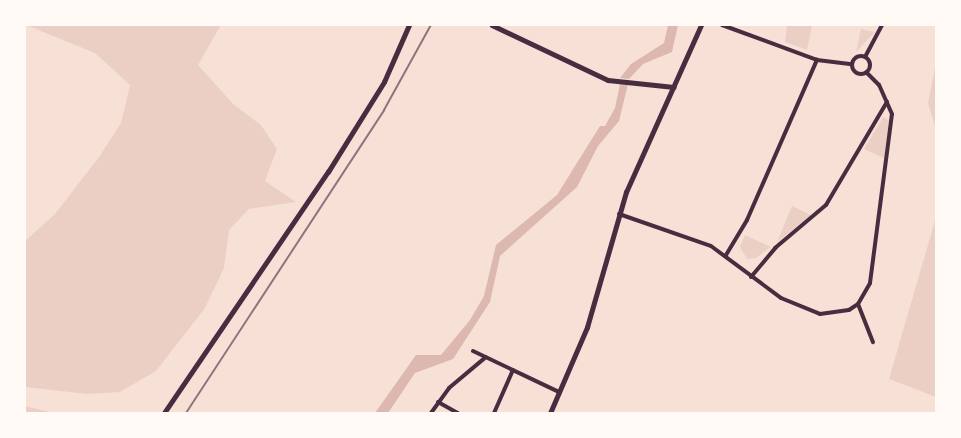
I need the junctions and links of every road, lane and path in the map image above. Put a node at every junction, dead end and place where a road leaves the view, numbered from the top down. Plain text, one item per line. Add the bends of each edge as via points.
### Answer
1 (409, 25) edge
2 (702, 25) edge
3 (722, 25) edge
4 (882, 25) edge
5 (495, 26) edge
6 (736, 26) edge
7 (864, 57) junction
8 (817, 60) junction
9 (852, 64) junction
10 (866, 72) junction
11 (674, 86) junction
12 (887, 102) junction
13 (618, 214) junction
14 (726, 255) junction
15 (751, 277) junction
16 (858, 304) junction
17 (873, 342) dead end
18 (473, 350) dead end
19 (486, 357) junction
20 (513, 370) junction
21 (559, 392) junction
22 (438, 402) junction
23 (164, 413) edge
24 (431, 413) edge
25 (458, 413) edge
26 (494, 413) edge
27 (550, 413) edge

1 - 23 street via 384,82 328,172
2 - 11 main road
3 - 6 street
4 - 7 street
5 - 11 street via 619,81
6 - 8 street
7 - 9 street via 856,57
7 - 10 street via 870,64
8 - 9 street
8 - 14 street via 747,220
9 - 10 street via 856,73
10 - 12 street
11 - 13 main road
12 - 15 street via 826,205 775,248
12 - 16 street via 892,114 875,252 868,288
13 - 14 street via 686,235
13 - 21 main road via 592,311
14 - 15 street
15 - 16 street via 782,298 820,314 842,312
16 - 17 street
18 - 19 street
19 - 20 street
19 - 22 street
20 - 21 street
20 - 26 street
21 - 27 main road
22 - 24 street
22 - 25 street

